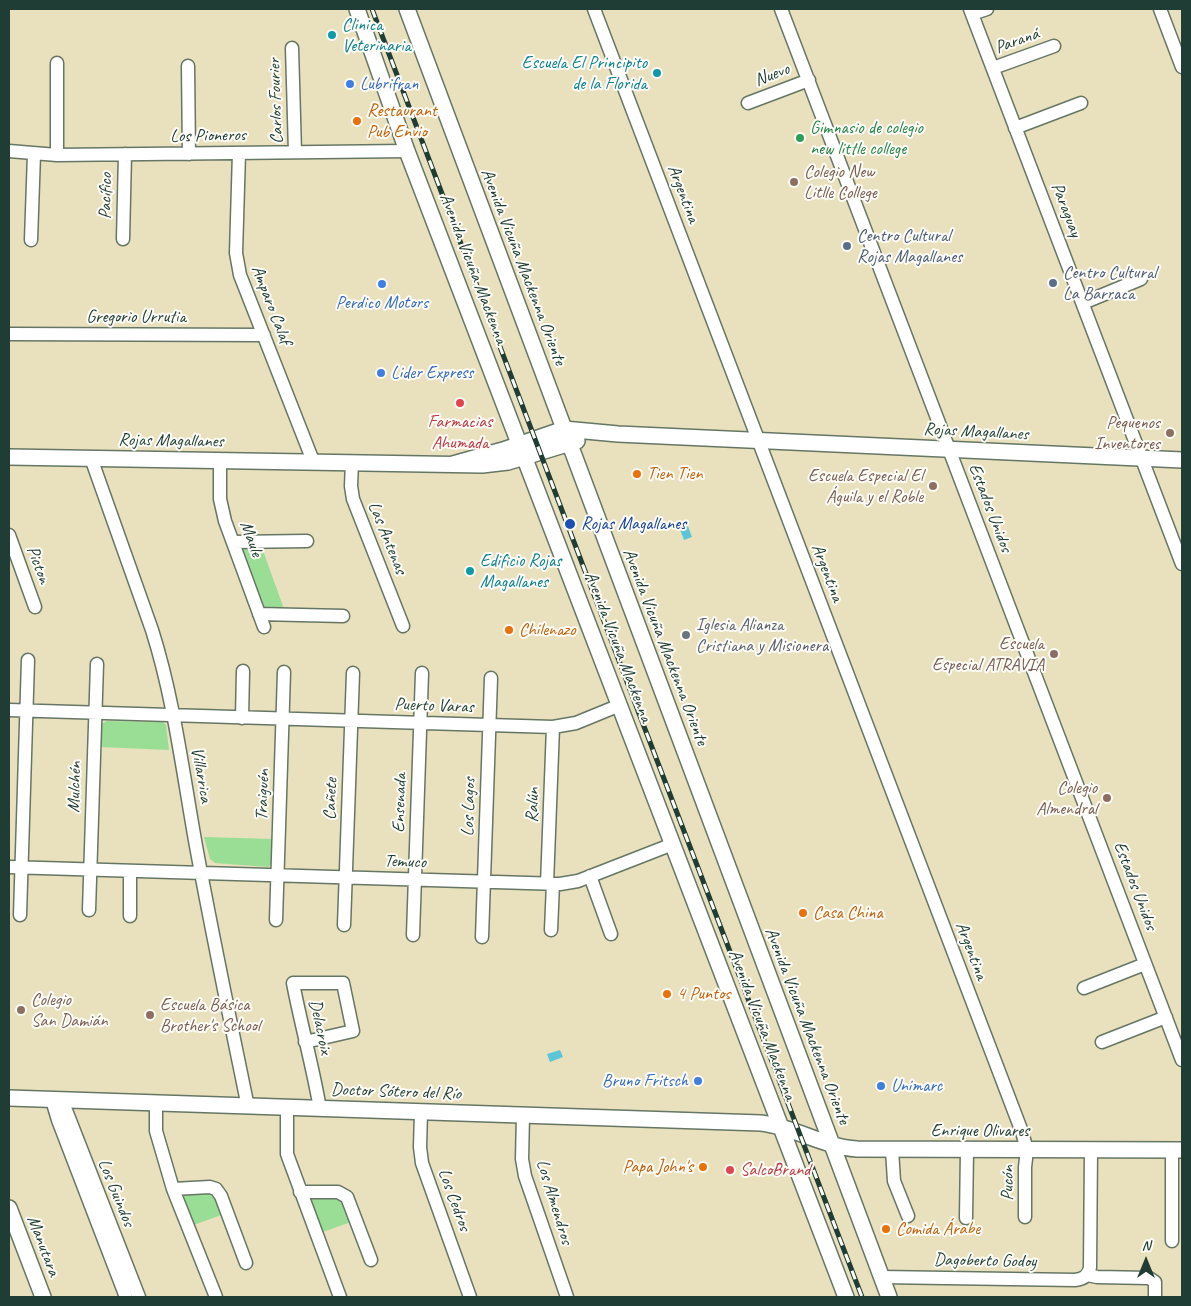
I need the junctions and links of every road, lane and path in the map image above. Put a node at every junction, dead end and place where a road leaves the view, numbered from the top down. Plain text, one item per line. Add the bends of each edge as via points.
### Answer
1 (357, 9) edge
2 (406, 9) edge
3 (594, 9) edge
4 (781, 9) edge
5 (987, 9) edge
6 (1160, 9) edge
7 (971, 12) edge
8 (1054, 46) dead end
9 (292, 48) dead end
10 (57, 63) dead end
11 (188, 66) dead end
12 (1182, 67) edge
13 (993, 68) junction
14 (808, 80) junction
15 (748, 103) dead end
16 (1081, 103) dead end
17 (1015, 128) junction
18 (9, 151) edge
19 (407, 151) junction
20 (296, 152) junction
21 (239, 153) junction
22 (34, 154) junction
23 (125, 154) junction
24 (189, 154) junction
25 (57, 155) junction
26 (123, 239) dead end
27 (32, 240) dead end
28 (1141, 279) dead end
29 (1083, 303) junction
30 (9, 334) edge
31 (264, 335) junction
32 (566, 436) junction
33 (758, 440) junction
34 (522, 450) junction
35 (949, 450) junction
36 (9, 457) edge
37 (91, 458) junction
38 (1142, 458) junction
39 (220, 460) junction
40 (1182, 460) edge
41 (313, 461) junction
42 (352, 462) junction
43 (9, 535) edge
44 (307, 541) dead end
45 (233, 542) junction
46 (1182, 564) edge
47 (35, 607) dead end
48 (259, 614) junction
49 (343, 616) dead end
50 (403, 626) dead end
51 (264, 627) dead end
52 (28, 660) dead end
53 (97, 664) dead end
54 (243, 671) dead end
55 (284, 672) dead end
56 (353, 673) dead end
57 (422, 673) dead end
58 (491, 678) dead end
59 (620, 706) junction
60 (9, 710) edge
61 (27, 711) junction
62 (95, 713) junction
63 (173, 715) junction
64 (242, 718) junction
65 (283, 719) junction
66 (351, 721) junction
67 (420, 723) junction
68 (489, 725) junction
69 (553, 727) junction
70 (673, 844) junction
71 (15, 868) edge
72 (90, 870) junction
73 (130, 871) junction
74 (201, 873) junction
75 (278, 876) junction
76 (590, 876) junction
77 (346, 878) junction
78 (415, 880) junction
79 (484, 882) junction
80 (550, 884) junction
81 (89, 910) dead end
82 (20, 915) dead end
83 (130, 916) dead end
84 (276, 920) dead end
85 (344, 926) dead end
86 (552, 930) dead end
87 (611, 934) dead end
88 (413, 935) dead end
89 (482, 937) dead end
90 (1146, 964) junction
91 (1084, 988) dead end
92 (1166, 1017) junction
93 (305, 1042) junction
94 (1102, 1042) dead end
95 (1182, 1060) edge
96 (9, 1098) edge
97 (57, 1100) junction
98 (156, 1104) junction
99 (248, 1107) junction
100 (287, 1108) junction
101 (320, 1109) junction
102 (421, 1112) junction
103 (523, 1115) junction
104 (781, 1127) junction
105 (832, 1145) junction
106 (892, 1150) junction
107 (967, 1150) junction
108 (1027, 1150) junction
109 (1090, 1150) junction
110 (1177, 1150) edge
111 (174, 1189) junction
112 (300, 1192) junction
113 (9, 1208) edge
114 (908, 1216) dead end
115 (1025, 1217) dead end
116 (966, 1218) dead end
117 (1172, 1241) dead end
118 (371, 1260) dead end
119 (246, 1263) dead end
120 (1087, 1275) junction
121 (882, 1277) junction
122 (43, 1297) edge
123 (126, 1297) edge
124 (139, 1297) edge
125 (216, 1297) edge
126 (340, 1297) edge
127 (470, 1297) edge
128 (567, 1297) edge
129 (846, 1297) edge
130 (889, 1297) edge
131 (1155, 1297) edge

1 - 19 main road, Avenida Vicuña Mackenna
2 - 32 main road, Avenida Vicuña Mackenna Oriente
3 - 33 street, Argentina
4 - 14 street, Estados Unidos
5 - 7 street
6 - 12 street
7 - 13 street, Paraguay
8 - 13 street, Paraná
9 - 20 street, Carlos Fourier
10 - 25 street
11 - 24 street
13 - 17 street, Paraguay
14 - 15 street, Nuevo
14 - 35 street, Estados Unidos
16 - 17 street
17 - 29 street, Paraguay
18 - 22 street, Los Pioneros
19 - 20 street, Los Pioneros
19 - 34 main road, Avenida Vicuña Mackenna
20 - 21 street, Los Pioneros
21 - 24 street, Los Pioneros
21 - 31 street, Amparo Calaf via 238,265
22 - 25 street, Los Pioneros
22 - 27 street
23 - 24 street, Los Pioneros
23 - 25 street, Los Pioneros
23 - 26 street, Pacífico
28 - 29 street
29 - 38 street, Paraguay
30 - 31 street, Gregorio Urrutia
31 - 41 street, Amparo Calaf
32 - 33 main road, Rojas Magallanes via 618,434
32 - 34 main road, Rojas Magallanes
32 - 105 main road, Avenida Vicuña Mackenna Oriente
33 - 35 main road, Rojas Magallanes
33 - 108 street, Argentina
34 - 42 main road, Rojas Magallanes via 495,452 453,464
34 - 59 main road, Avenida Vicuña Mackenna
35 - 38 main road, Rojas Magallanes
35 - 90 street, Estados Unidos
36 - 37 main road, Rojas Magallanes
37 - 39 main road, Rojas Magallanes
37 - 63 street, Villarrica via 155,640
38 - 40 main road, Rojas Magallanes
38 - 46 street, Paraguay
39 - 41 main road, Rojas Magallanes
39 - 45 street, Maule via 220,499
41 - 42 main road, Rojas Magallanes
42 - 50 street, Las Antenas via 353,499
43 - 47 street, Picton
44 - 45 street
45 - 48 street, Maule
48 - 49 street
48 - 51 street, Maule
52 - 61 street
53 - 62 street, Mulchén
54 - 64 street
55 - 65 street, Traiguén
56 - 66 street, Cañete
57 - 67 street, Ensenada
58 - 68 street, Los Lagos
59 - 69 street, Puerto Varas via 576,724
59 - 70 main road, Avenida Vicuña Mackenna
60 - 61 street, Puerto Varas
61 - 62 street, Puerto Varas
61 - 71 street
62 - 63 street, Puerto Varas
62 - 72 street, Mulchén
63 - 64 street, Puerto Varas
63 - 74 street, Villarrica
64 - 65 street, Puerto Varas
65 - 66 street, Puerto Varas
65 - 75 street, Traiguén
66 - 67 street, Puerto Varas
66 - 77 street, Cañete
67 - 68 street, Puerto Varas
67 - 78 street, Ensenada
68 - 69 street, Puerto Varas
68 - 79 street, Los Lagos
69 - 80 street, Ralún
70 - 76 street, Temuco
70 - 104 main road, Avenida Vicuña Mackenna
71 - 72 street, Temuco
71 - 82 street
72 - 73 street, Temuco
72 - 81 street, Mulchén
73 - 74 street, Temuco
73 - 83 street
74 - 75 street, Temuco
74 - 99 street, Villarrica
75 - 77 street, Temuco
75 - 84 street, Traiguén
76 - 80 street, Temuco
76 - 87 street
77 - 78 street, Temuco
77 - 85 street, Cañete
78 - 79 street, Temuco
78 - 88 street, Ensenada
79 - 80 street, Temuco
79 - 89 street, Los Lagos
80 - 86 street, Ralún
90 - 91 street
90 - 92 street, Estados Unidos
92 - 94 street
92 - 95 street, Estados Unidos
93 - 93 street, Delacroix via 293,982 343,983 353,1030
93 - 101 street, Delacroix
96 - 97 main road, Doctor Sótero del Río
97 - 98 main road, Doctor Sótero del Río
97 - 123 street, Los Guindos via 58,1120
97 - 124 street, Los Guindos
98 - 99 main road, Doctor Sótero del Río
98 - 111 street via 156,1131
99 - 100 main road, Doctor Sótero del Río
100 - 101 main road, Doctor Sótero del Río
100 - 112 street via 287,1154
101 - 102 main road, Doctor Sótero del Río
102 - 103 main road, Doctor Sótero del Río
102 - 127 street, Los Cedros via 422,1163
103 - 104 main road, Doctor Sótero del Río via 761,1123
103 - 128 street, Los Almendros via 525,1176
104 - 105 main road, Enrique Olivares
104 - 129 main road, Avenida Vicuña Mackenna
105 - 106 main road, Enrique Olivares
105 - 121 main road, Avenida Vicuña Mackenna Oriente
106 - 107 main road, Enrique Olivares
106 - 114 street via 894,1181
107 - 108 main road, Enrique Olivares
107 - 116 street
108 - 109 main road, Enrique Olivares
108 - 115 street, Pucón
109 - 110 main road, Enrique Olivares
109 - 120 street via 1090,1267
110 - 117 street
111 - 119 street via 210,1186 216,1189
111 - 125 street
112 - 118 street via 338,1192 347,1197
112 - 126 street
113 - 122 main road, Manutara
120 - 121 street, Dagoberto Godoy via 1080,1280
120 - 131 street, Dagoberto Godoy via 1149,1278 1154,1282
121 - 130 main road, Avenida Vicuña Mackenna Oriente

